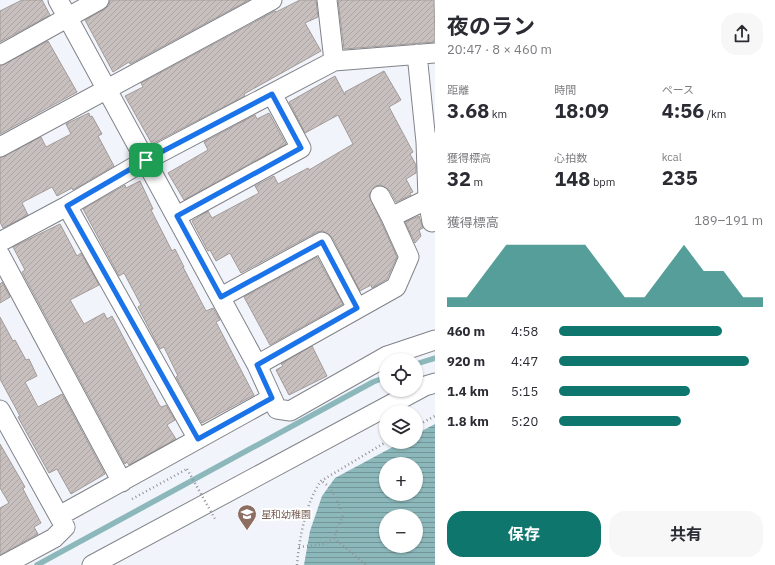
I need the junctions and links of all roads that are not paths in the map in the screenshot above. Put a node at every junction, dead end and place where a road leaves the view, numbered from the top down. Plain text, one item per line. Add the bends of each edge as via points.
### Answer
1 (58, 0) edge
2 (99, 0) edge
3 (272, 0) edge
4 (327, 0) edge
5 (68, 17) junction
6 (426, 54) edge
7 (0, 55) edge
8 (334, 61) junction
9 (106, 89) junction
10 (272, 94) junction
11 (430, 142) edge
12 (0, 147) edge
13 (146, 160) junction
14 (380, 196) dead end
15 (428, 199) junction
16 (67, 206) junction
17 (177, 216) junction
18 (391, 217) junction
19 (435, 221) edge
20 (0, 242) edge
21 (0, 255) edge
22 (221, 297) junction
23 (357, 308) junction
24 (435, 340) edge
25 (257, 365) junction
26 (435, 383) edge
27 (272, 398) junction
28 (0, 410) edge
29 (198, 439) junction
30 (8, 441) edge
31 (122, 482) junction
32 (59, 516) junction
33 (4, 565) edge
34 (92, 565) edge

1 - 5 street
2 - 5 street
3 - 9 street
4 - 8 street
5 - 7 street
5 - 9 street
6 - 8 street
6 - 11 street
8 - 10 street
9 - 12 street
9 - 13 street
10 - 13 street
10 - 17 street via 301,148
11 - 15 street
13 - 16 street
13 - 17 street
14 - 18 street
15 - 18 street
15 - 19 street via 432,222
16 - 20 street
16 - 29 street
17 - 22 street
18 - 23 street via 409,257 396,287
21 - 31 street
22 - 23 street via 322,242
22 - 25 street
23 - 25 street
24 - 27 street via 387,356 290,412 277,409
25 - 27 street
26 - 34 street via 425,386
27 - 29 street
28 - 30 street
29 - 31 street
30 - 32 street
31 - 32 street
32 - 33 street via 65,527 54,538

